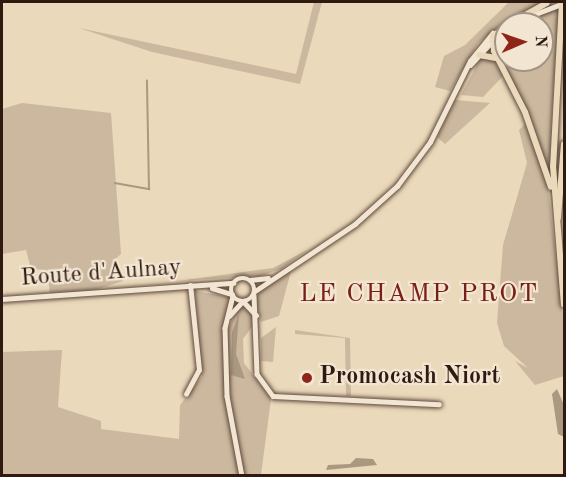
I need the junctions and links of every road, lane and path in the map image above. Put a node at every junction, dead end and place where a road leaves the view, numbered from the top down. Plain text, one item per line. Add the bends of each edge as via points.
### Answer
1 (549, 2) edge
2 (562, 4) edge
3 (532, 12) edge
4 (543, 12) edge
5 (492, 41) joint
6 (494, 46) edge
7 (479, 55) junction
8 (494, 59) edge
9 (466, 69) junction
10 (504, 72) edge
11 (564, 144) edge
12 (556, 216) junction
13 (270, 277) junction
14 (250, 280) junction
15 (233, 283) junction
16 (190, 285) junction
17 (564, 285) edge
18 (203, 286) junction
19 (254, 293) junction
20 (232, 295) junction
21 (2, 299) edge
22 (243, 302) junction
23 (564, 305) edge
24 (256, 315) junction
25 (226, 321) junction
26 (186, 394) dead end
27 (439, 404) dead end
28 (242, 476) edge

1 - 3 main road
1 - 9 street via 494,33
2 - 4 street
2 - 12 main road
5 - 6 main road
5 - 7 street
7 - 8 main road
7 - 9 street
9 - 13 street via 420,156 366,215
10 - 12 main road via 544,161
11 - 12 main road
12 - 17 main road
12 - 23 main road
13 - 14 street
13 - 19 street
14 - 15 street, Route d'Aulnay
14 - 19 street
15 - 18 street, Route d'Aulnay
15 - 20 street
16 - 18 street, Route d'Aulnay
16 - 21 street, Route d'Aulnay
16 - 26 street via 199,370
18 - 20 street, Route d'Aulnay
19 - 22 street
19 - 24 street
20 - 22 street, Route d'Aulnay
20 - 25 street
22 - 24 street, Route d'Aulnay
22 - 25 street
24 - 27 street via 257,374 275,398
25 - 28 street via 229,416

